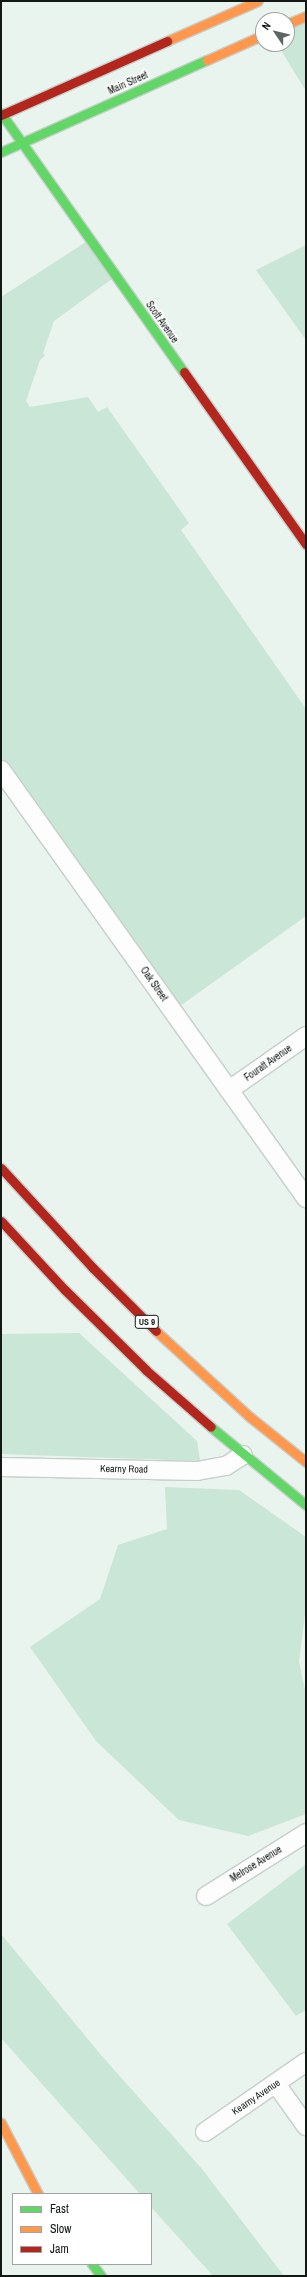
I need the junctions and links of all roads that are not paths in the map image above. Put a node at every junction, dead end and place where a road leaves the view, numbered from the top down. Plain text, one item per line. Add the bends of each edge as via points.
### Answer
1 (258, 1) edge
2 (306, 16) edge
3 (295, 21) edge
4 (255, 39) edge
5 (1, 114) edge
6 (21, 143) junction
7 (1, 152) edge
8 (306, 544) edge
9 (1, 770) edge
10 (306, 1036) edge
11 (229, 1090) junction
12 (1, 1168) edge
13 (306, 1198) edge
14 (1, 1221) edge
15 (242, 1456) junction
16 (306, 1462) edge
17 (1, 1467) edge
18 (306, 1505) edge
19 (306, 1833) edge
20 (206, 1896) dead end
21 (306, 2062) edge
22 (276, 2084) junction
23 (1, 2123) edge
24 (306, 2126) edge
25 (205, 2132) dead end
26 (11, 2164) dead end
27 (36, 2193) edge
28 (36, 2193) edge
29 (93, 2265) edge
30 (101, 2276) edge

1 - 5 main road
2 - 3 main road
4 - 6 main road, Main Street
5 - 6 main road, Scott Avenue
6 - 7 main road, Main Street
6 - 8 main road, Scott Avenue
9 - 11 street, Oak Street
10 - 11 street, Fouratt Avenue
11 - 13 street, Oak Street
12 - 16 main road, US 9 via 93,1268 154,1329 250,1416
14 - 15 main road via 121,1346
15 - 17 street, Kearny Road via 226,1466 197,1471
15 - 18 main road
19 - 20 street, Melrose Avenue
21 - 22 street, Kearny Avenue
22 - 24 street
22 - 25 street, Kearny Avenue
23 - 27 main road
26 - 28 main road
29 - 30 main road

